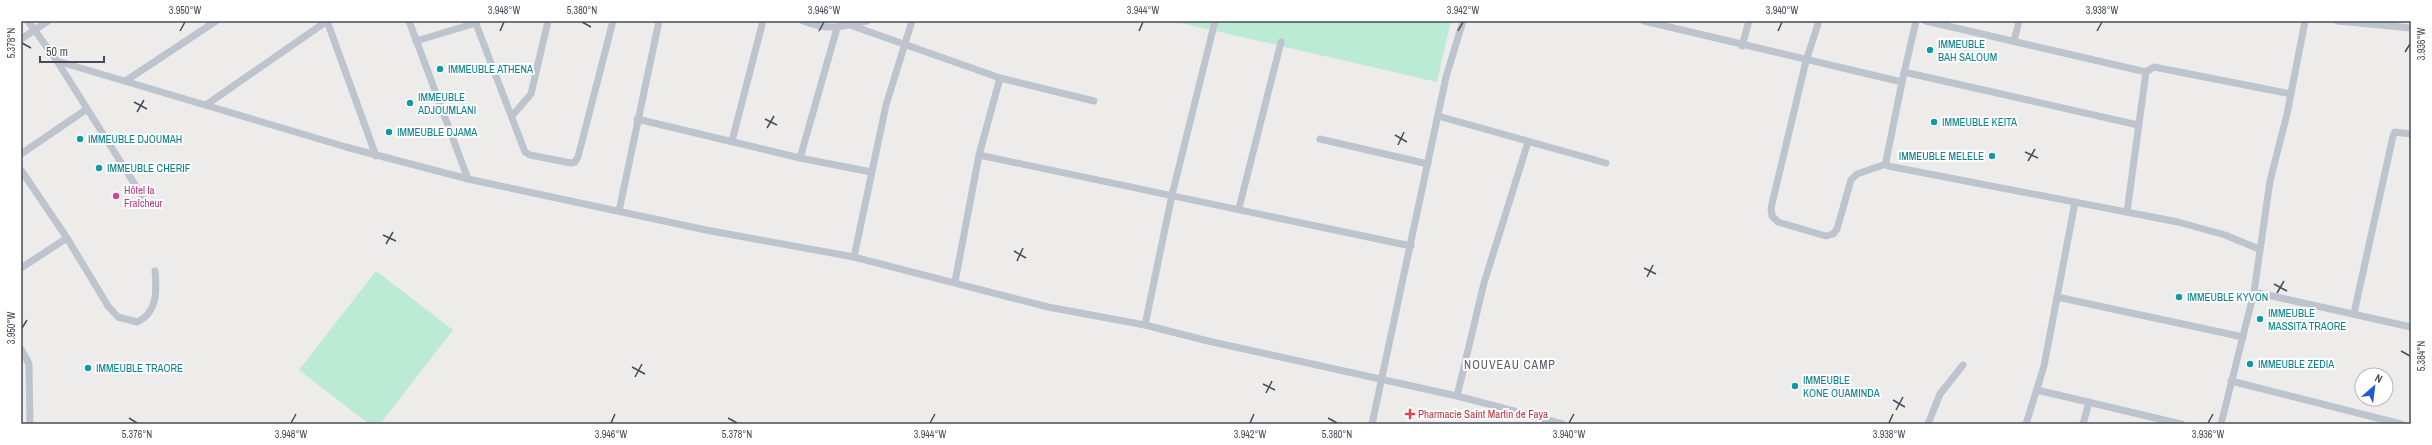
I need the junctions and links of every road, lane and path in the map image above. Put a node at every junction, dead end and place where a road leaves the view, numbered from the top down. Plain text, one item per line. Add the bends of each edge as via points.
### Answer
1 (28, 21) edge
2 (48, 21) edge
3 (216, 21) edge
4 (327, 21) edge
5 (409, 21) edge
6 (548, 21) edge
7 (613, 21) edge
8 (659, 21) edge
9 (763, 21) edge
10 (803, 21) edge
11 (867, 21) edge
12 (912, 21) edge
13 (1215, 21) edge
14 (1463, 21) edge
15 (1644, 21) edge
16 (1749, 21) edge
17 (1819, 21) edge
18 (1916, 21) edge
19 (1926, 21) edge
20 (2019, 21) edge
21 (2305, 21) edge
22 (2338, 21) edge
23 (475, 22) edge
24 (850, 25) junction
25 (837, 28) junction
26 (2411, 28) edge
27 (34, 30) junction
28 (21, 39) edge
29 (416, 41) junction
30 (2014, 41) junction
31 (1281, 42) dead end
32 (906, 44) junction
33 (1742, 46) junction
34 (57, 61) junction
35 (1806, 61) junction
36 (1904, 72) junction
37 (2146, 72) junction
38 (1000, 78) junction
39 (127, 80) junction
40 (1902, 82) junction
41 (2291, 94) junction
42 (1094, 101) dead end
43 (206, 105) junction
44 (87, 109) junction
45 (512, 116) junction
46 (1438, 116) junction
47 (637, 119) junction
48 (2138, 125) junction
49 (2411, 134) edge
50 (1320, 139) dead end
51 (732, 141) junction
52 (1528, 142) junction
53 (21, 154) edge
54 (979, 155) junction
55 (376, 156) junction
56 (800, 158) junction
57 (1606, 163) dead end
58 (1428, 164) junction
59 (1886, 164) junction
60 (21, 170) edge
61 (872, 172) junction
62 (468, 179) junction
63 (1172, 195) junction
64 (144, 199) dead end
65 (2075, 202) junction
66 (1239, 208) junction
67 (619, 211) junction
68 (2127, 212) junction
69 (67, 238) junction
70 (1411, 246) junction
71 (2259, 249) junction
72 (854, 257) junction
73 (21, 268) edge
74 (155, 271) dead end
75 (955, 282) junction
76 (2254, 292) junction
77 (2057, 297) junction
78 (2354, 312) junction
79 (1145, 325) junction
80 (2411, 327) edge
81 (2243, 337) junction
82 (21, 348) edge
83 (1963, 365) dead end
84 (1382, 380) junction
85 (2231, 381) junction
86 (2037, 390) junction
87 (1457, 396) junction
88 (2089, 402) junction
89 (1549, 422) edge
90 (2176, 423) edge
91 (30, 424) edge
92 (1372, 424) edge
93 (1563, 424) edge
94 (1928, 424) edge
95 (2026, 424) edge
96 (2083, 424) edge
97 (2221, 424) edge
98 (2401, 424) edge

1 - 27 street
2 - 27 street
3 - 39 street
4 - 43 street
4 - 55 street
5 - 29 street
6 - 45 street via 531,94
7 - 45 street via 575,162 525,152
8 - 47 street
9 - 51 street
10 - 25 street via 818,27
11 - 24 street
12 - 32 street
13 - 63 street
14 - 46 street via 1446,77
15 - 33 street
16 - 33 street
17 - 35 street
18 - 36 street
19 - 30 street
20 - 30 street
21 - 41 street
22 - 26 street
23 - 29 street
23 - 45 street
24 - 25 street
24 - 32 street
25 - 56 street
27 - 28 street
27 - 34 street
29 - 62 street
30 - 37 street
31 - 66 street
32 - 38 street
32 - 61 street via 886,105
33 - 35 street
34 - 39 street
34 - 44 street
35 - 40 street
35 - 59 street via 1771,208 1772,216 1778,222 1826,236 1833,234 1837,229 1851,180 1857,174
36 - 40 street
36 - 48 street
37 - 41 street via 2154,67
37 - 48 street
38 - 42 street
38 - 54 street
39 - 43 street
40 - 59 street
41 - 71 street via 2275,159
43 - 55 street
44 - 53 street
44 - 64 street
46 - 52 street
46 - 58 street
47 - 51 street
47 - 67 street
48 - 68 street
49 - 78 street via 2399,131 2393,136
50 - 58 street
51 - 56 street
52 - 57 street
52 - 87 street via 1484,283
54 - 63 street
54 - 75 street
55 - 62 street
56 - 61 street
58 - 70 street
59 - 65 street
60 - 69 street
61 - 72 street
62 - 67 street
63 - 66 street
63 - 79 street
65 - 68 street
65 - 77 street
66 - 70 street
67 - 72 street
68 - 71 street via 2225,235
69 - 73 street
69 - 74 street via 108,306 118,317 125,320 137,322 144,319 152,309 157,292
70 - 84 street
71 - 76 street
72 - 75 street
75 - 79 street via 1048,307
76 - 78 street
76 - 81 street
77 - 81 street
77 - 86 street
78 - 80 street
79 - 84 street
81 - 85 street
82 - 91 street via 29,364
83 - 94 street via 1940,394
84 - 87 street
84 - 92 street
85 - 97 street
85 - 98 street
86 - 88 street
86 - 95 street
87 - 89 street
88 - 90 street
88 - 96 street
89 - 93 street

